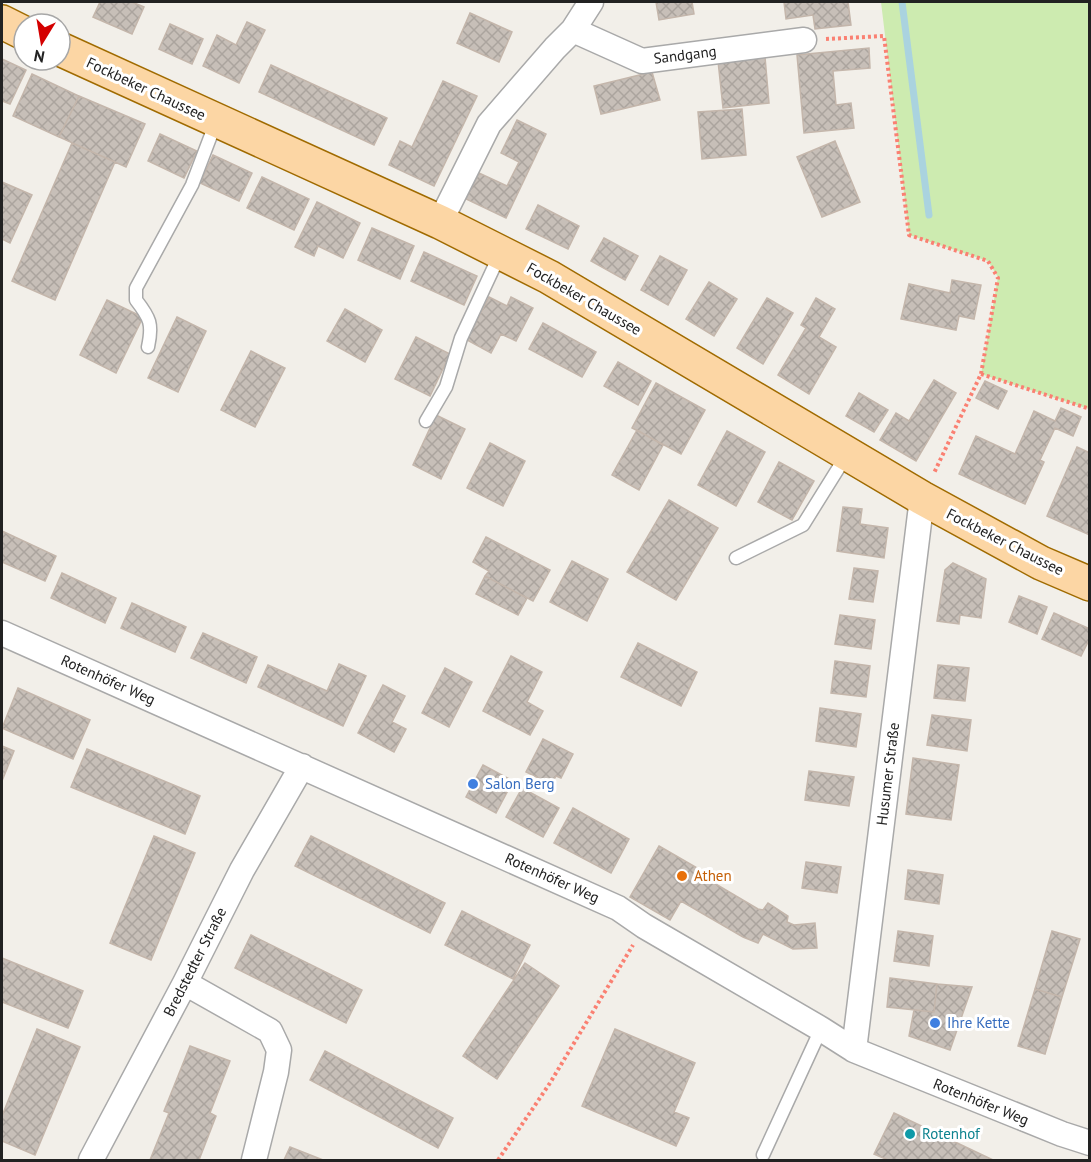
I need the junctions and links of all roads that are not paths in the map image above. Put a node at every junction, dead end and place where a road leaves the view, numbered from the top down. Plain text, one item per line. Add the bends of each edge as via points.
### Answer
1 (591, 2) edge
2 (573, 30) junction
3 (804, 40) road end
4 (72, 55) edge
5 (217, 121) junction
6 (440, 222) junction
7 (501, 253) junction
8 (148, 346) dead end
9 (426, 421) dead end
10 (847, 455) junction
11 (922, 498) junction
12 (736, 558) dead end
13 (1089, 584) edge
14 (2, 633) edge
15 (302, 766) junction
16 (185, 983) junction
17 (821, 1029) junction
18 (854, 1050) junction
19 (1089, 1143) edge
20 (763, 1155) dead end
21 (91, 1161) edge
22 (254, 1161) edge

1 - 2 street
2 - 3 street, Sandgang via 642,61
2 - 6 street via 489,124
4 - 5 main road, Fockbeker Chaussee
5 - 6 main road, Fockbeker Chaussee
5 - 8 lane via 192,185 136,288 135,300 150,324
6 - 7 main road, Fockbeker Chaussee
7 - 9 lane via 461,338 446,387
7 - 10 main road, Fockbeker Chaussee via 549,277
10 - 11 main road, Fockbeker Chaussee
10 - 12 lane via 803,525
11 - 13 main road, Fockbeker Chaussee via 1041,563
11 - 18 street, Husumer Straße
14 - 15 street, Rotenhöfer Weg
15 - 16 street, Bredstedter Straße via 242,870
15 - 17 street, Rotenhöfer Weg via 618,908
16 - 21 street, Bredstedter Straße
16 - 22 street via 270,1031 279,1050
17 - 18 street, Rotenhöfer Weg
17 - 20 lane
18 - 19 street, Rotenhöfer Weg

